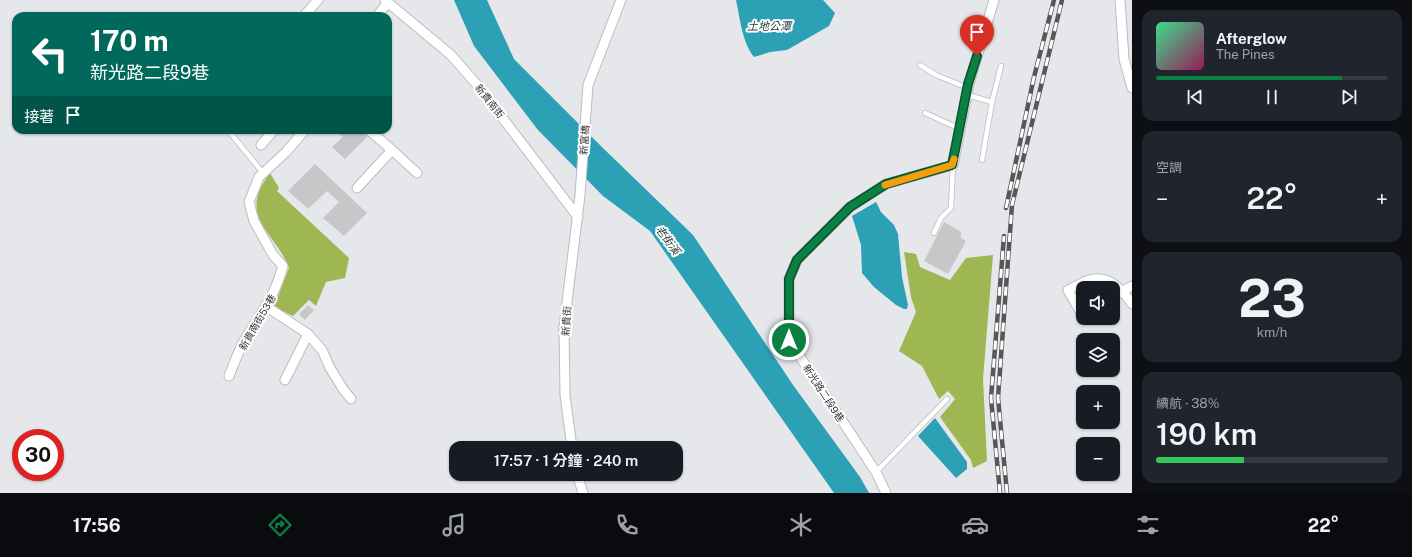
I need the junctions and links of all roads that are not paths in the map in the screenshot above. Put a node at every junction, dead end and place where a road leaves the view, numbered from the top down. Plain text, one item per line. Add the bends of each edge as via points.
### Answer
1 (318, 0) edge
2 (621, 0) edge
3 (994, 0) edge
4 (1120, 0) edge
5 (387, 1) edge
6 (308, 12) edge
7 (380, 12) edge
8 (920, 66) dead end
9 (1001, 66) dead end
10 (1132, 88) edge
11 (967, 91) junction
12 (992, 102) junction
13 (925, 113) dead end
14 (960, 129) junction
15 (231, 134) edge
16 (271, 134) edge
17 (302, 134) edge
18 (374, 134) edge
19 (261, 145) dead end
20 (392, 150) junction
21 (982, 160) dead end
22 (952, 165) junction
23 (263, 173) junction
24 (417, 173) dead end
25 (357, 188) dead end
26 (580, 194) joint
27 (578, 217) junction
28 (934, 233) dead end
29 (1089, 281) edge
30 (1106, 281) edge
31 (1132, 286) edge
32 (1076, 287) edge
33 (1120, 289) edge
34 (1123, 291) junction
35 (1120, 292) edge
36 (1132, 304) edge
37 (1076, 305) edge
38 (267, 307) junction
39 (308, 334) junction
40 (229, 376) dead end
41 (285, 380) dead end
42 (351, 399) dead end
43 (947, 399) dead end
44 (571, 441) edge
45 (876, 472) junction
46 (579, 481) edge
47 (583, 493) edge
48 (886, 493) edge

1 - 6 street
2 - 26 street, 新富橋 via 588,85
3 - 11 street
4 - 10 street via 1124,59
5 - 7 street
5 - 27 street, 新貴南街 via 451,56 479,87
8 - 11 lane
9 - 12 lane
11 - 12 lane
11 - 14 street
12 - 21 lane
13 - 14 lane
14 - 22 street
15 - 23 lane
16 - 19 street
17 - 23 street, 新貴南街53巷
18 - 20 street
20 - 24 street
20 - 25 street
22 - 28 lane via 951,208 941,218
22 - 45 street, 新光路二段9巷 via 886,184 850,207 797,260 789,279 789,340
23 - 38 street, 新貴南街53巷 via 249,202 254,221 282,266 278,283
26 - 27 street, 新貴街
27 - 44 street, 新貴街 via 564,328 565,395
29 - 30 street
31 - 34 street
32 - 37 street via 1068,290
33 - 34 street
34 - 35 street
34 - 36 street
38 - 39 street
38 - 40 street, 新貴南街53巷 via 244,342
39 - 41 street
39 - 42 street via 322,350 330,368
43 - 45 lane
45 - 48 street, 新光路二段9巷
46 - 47 street

